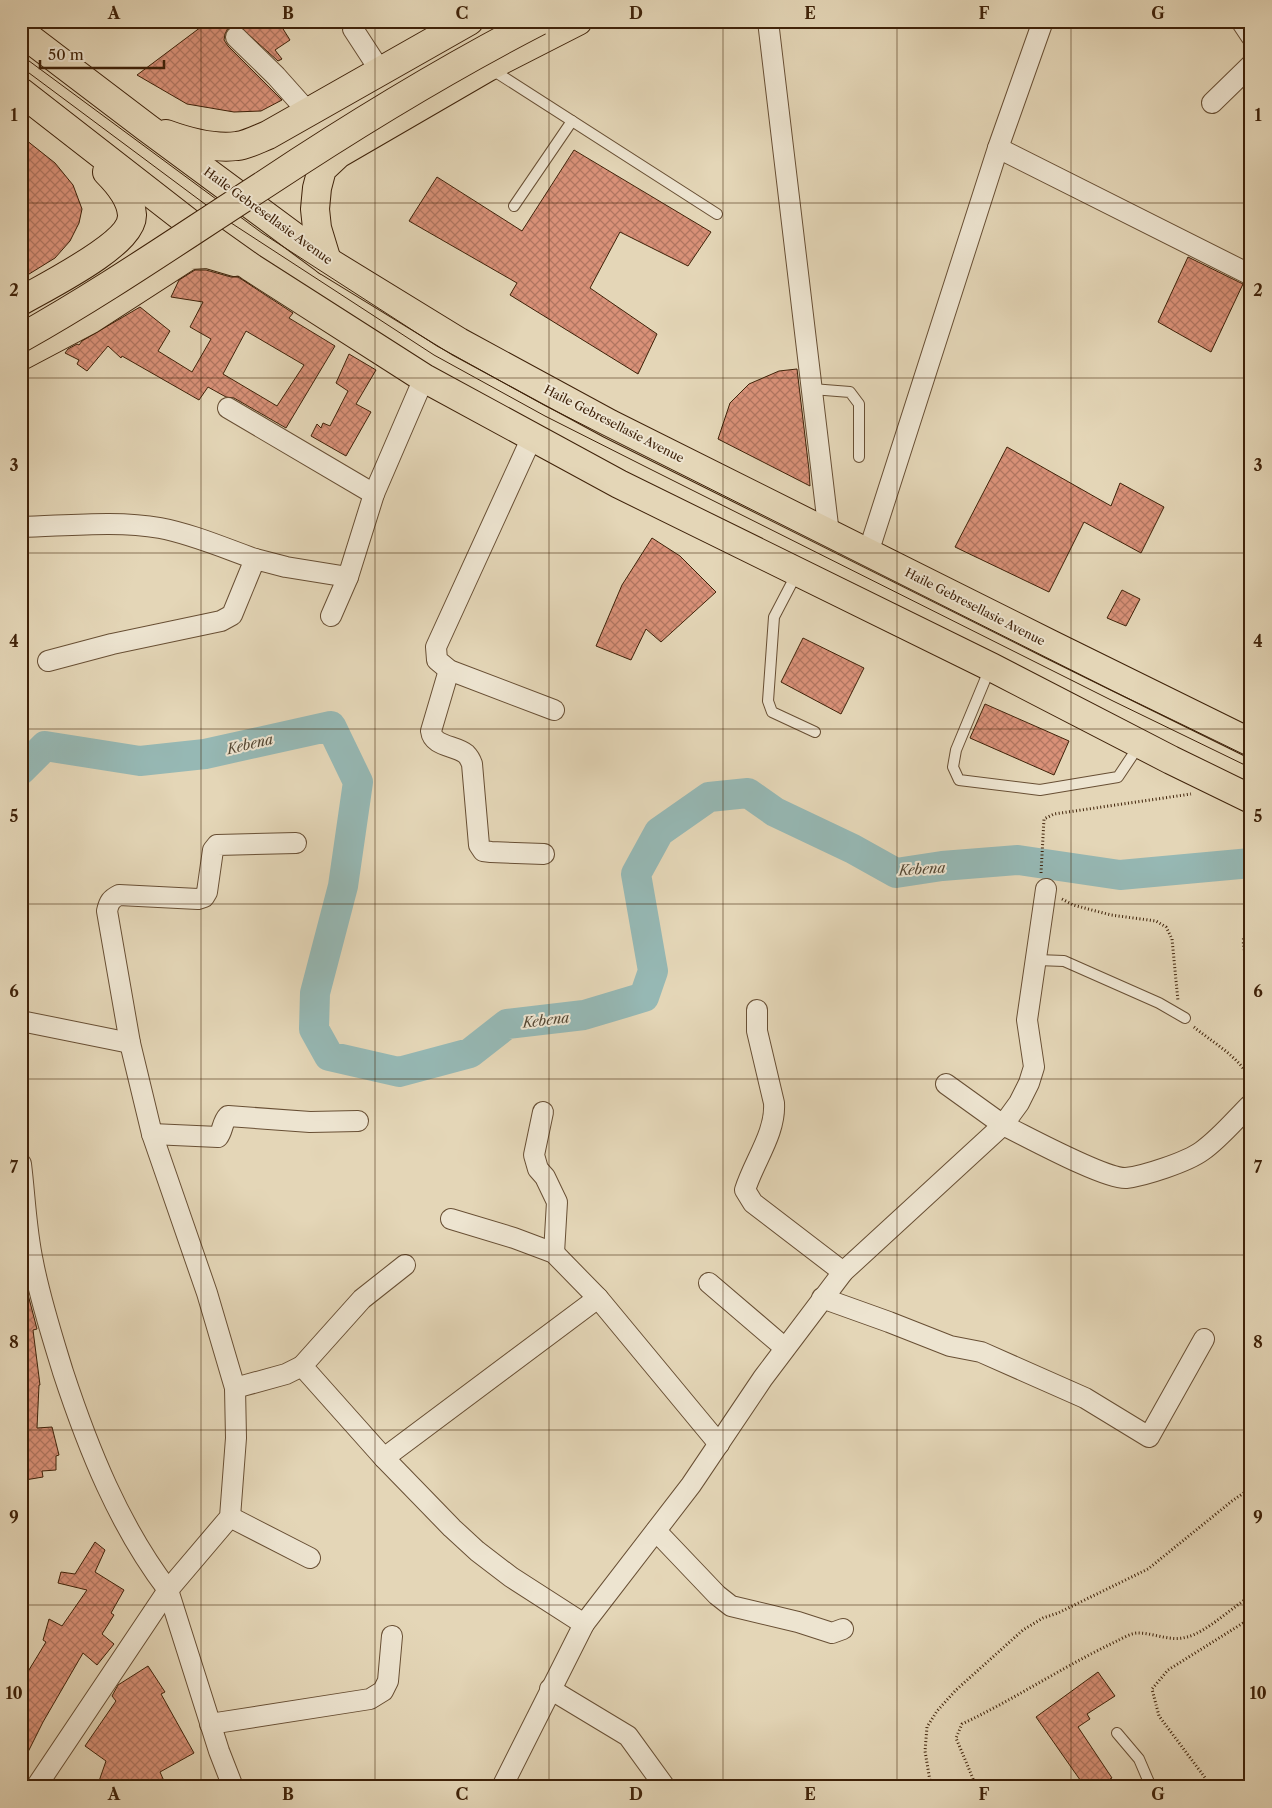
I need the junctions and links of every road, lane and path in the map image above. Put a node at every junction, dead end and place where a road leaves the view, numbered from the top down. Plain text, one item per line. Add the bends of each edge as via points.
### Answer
1 (469, 21) edge
2 (504, 21) edge
3 (539, 21) edge
4 (578, 21) edge
5 (768, 21) edge
6 (1043, 21) edge
7 (1241, 21) edge
8 (353, 29) dead end
9 (21, 32) edge
10 (1251, 36) edge
11 (236, 37) dead end
12 (1251, 65) edge
13 (488, 68) junction
14 (381, 72) junction
15 (21, 92) edge
16 (1212, 103) dead end
17 (309, 113) junction
18 (572, 121) junction
19 (67, 126) junction
20 (146, 127) junction
21 (998, 148) junction
22 (514, 206) dead end
23 (717, 214) dead end
24 (327, 261) junction
25 (252, 268) junction
26 (1251, 275) edge
27 (21, 301) edge
28 (21, 321) edge
29 (21, 338) edge
30 (21, 356) edge
31 (424, 378) junction
32 (812, 389) junction
33 (228, 408) dead end
34 (532, 437) junction
35 (859, 457) dead end
36 (374, 494) junction
37 (21, 528) edge
38 (829, 534) junction
39 (868, 553) junction
40 (255, 559) junction
41 (797, 573) junction
42 (348, 577) junction
43 (331, 616) dead end
44 (48, 661) dead end
45 (991, 668) junction
46 (449, 670) junction
47 (554, 710) dead end
48 (815, 732) dead end
49 (1251, 743) edge
50 (1140, 744) junction
51 (1214, 781) junction
52 (1251, 798) edge
53 (296, 843) dead end
54 (544, 854) dead end
55 (1044, 882) junction
56 (1251, 923) edge
57 (1037, 960) junction
58 (1251, 984) edge
59 (757, 1010) dead end
60 (1185, 1018) junction
61 (21, 1021) edge
62 (130, 1042) junction
63 (946, 1084) dead end
64 (1249, 1106) joint
65 (544, 1112) dead end
66 (358, 1122) dead end
67 (1003, 1124) junction
68 (152, 1134) junction
69 (21, 1164) edge
70 (452, 1219) dead end
71 (554, 1253) junction
72 (405, 1265) dead end
73 (843, 1272) junction
74 (710, 1283) dead end
75 (598, 1298) junction
76 (822, 1298) junction
77 (1204, 1339) dead end
78 (785, 1348) junction
79 (302, 1366) junction
80 (235, 1388) junction
81 (719, 1444) junction
82 (384, 1458) junction
83 (1251, 1488) edge
84 (230, 1517) junction
85 (656, 1531) junction
86 (310, 1558) dead end
87 (168, 1590) junction
88 (1251, 1596) edge
89 (1251, 1618) edge
90 (584, 1624) junction
91 (843, 1629) dead end
92 (392, 1636) dead end
93 (550, 1689) junction
94 (210, 1724) junction
95 (1117, 1733) dead end
96 (36, 1787) edge
97 (233, 1787) edge
98 (502, 1787) edge
99 (665, 1787) edge
100 (930, 1787) edge
101 (980, 1787) edge
102 (1049, 1787) edge
103 (1053, 1787) edge
104 (1151, 1787) edge
105 (1209, 1787) edge

1 - 14 main road
2 - 28 main road via 359,103 150,241
3 - 29 main road, bridge via 383,108 132,272
4 - 13 main road
5 - 32 street
6 - 21 street
7 - 10 street
8 - 14 street
9 - 20 main road, Haile Gebresellasie Avenue
11 - 17 street
12 - 16 street
13 - 18 lane
13 - 24 main road via 338,154 322,169 315,209
14 - 17 main road
15 - 19 main road
17 - 20 main road via 268,135 238,146 183,140
18 - 22 lane
18 - 23 lane
19 - 25 main road via 172,210
19 - 27 main road via 130,201 132,217 123,235 106,251
20 - 24 main road, Haile Gebresellasie Avenue
21 - 26 street
21 - 39 street
24 - 38 main road, Haile Gebresellasie Avenue via 468,347 610,424
25 - 30 main road via 208,254 190,255 91,319
25 - 31 main road
31 - 34 main road
31 - 36 street
32 - 35 lane via 850,392 860,404
32 - 38 street
33 - 36 street
34 - 41 main road
34 - 46 street via 436,647 437,660
36 - 42 street
37 - 40 street via 128,525 160,528
38 - 39 main road, Haile Gebresellasie Avenue
39 - 49 main road, Haile Gebresellasie Avenue
40 - 42 street
40 - 44 street via 232,614 221,621
41 - 45 main road
41 - 48 lane via 774,617 768,701 772,712
42 - 43 street
45 - 50 main road
45 - 50 lane via 956,750 952,767 959,780 1040,790 1118,777
46 - 47 street
46 - 54 street via 431,731 435,740 466,754 472,764 479,845 491,852
50 - 51 main road
51 - 52 main road
51 - 55 path via 1191,794 1054,814 1044,819
53 - 62 street via 217,845 213,850 207,892 198,899 119,895 112,899 107,911
55 - 57 street
55 - 60 path via 1073,905 1156,921 1166,927 1172,939 1179,1002
56 - 58 path via 1243,940
57 - 60 lane via 1064,961
57 - 67 street via 1027,1020 1034,1066 1019,1104
59 - 73 street via 757,1031 775,1114 745,1190 753,1203
60 - 64 path via 1241,1065 1248,1077
61 - 62 street
62 - 68 street
63 - 67 street
64 - 67 street via 1201,1152 1163,1169 1125,1178 1079,1162
65 - 71 street via 534,1154 538,1169 557,1202
66 - 68 street via 228,1116 218,1137
67 - 73 street
68 - 80 street via 207,1293
69 - 87 street via 32,1260 47,1322 73,1402 102,1477 152,1570
70 - 71 street
71 - 75 street
72 - 79 street via 362,1299
73 - 76 street
74 - 78 street
75 - 81 street
75 - 82 street
76 - 77 street via 950,1346 981,1352 1085,1398 1149,1437
76 - 78 street
78 - 81 street
79 - 80 street via 286,1374
79 - 82 street
80 - 84 street via 236,1438
81 - 85 street
82 - 90 street via 477,1551
83 - 100 path via 1148,1569 1023,1630 956,1690 927,1727 924,1751
84 - 86 street
84 - 87 street
85 - 90 street
85 - 91 street via 716,1595 731,1606 832,1633
87 - 94 street
87 - 96 street
88 - 101 path via 1186,1638 1136,1633 1117,1641 962,1724 956,1738
89 - 105 path via 1168,1670 1152,1689 1159,1716
90 - 93 street
92 - 94 street via 388,1682 383,1691 370,1699
93 - 98 street
93 - 99 street via 628,1736
94 - 97 street
95 - 104 lane via 1139,1759
102 - 103 path

